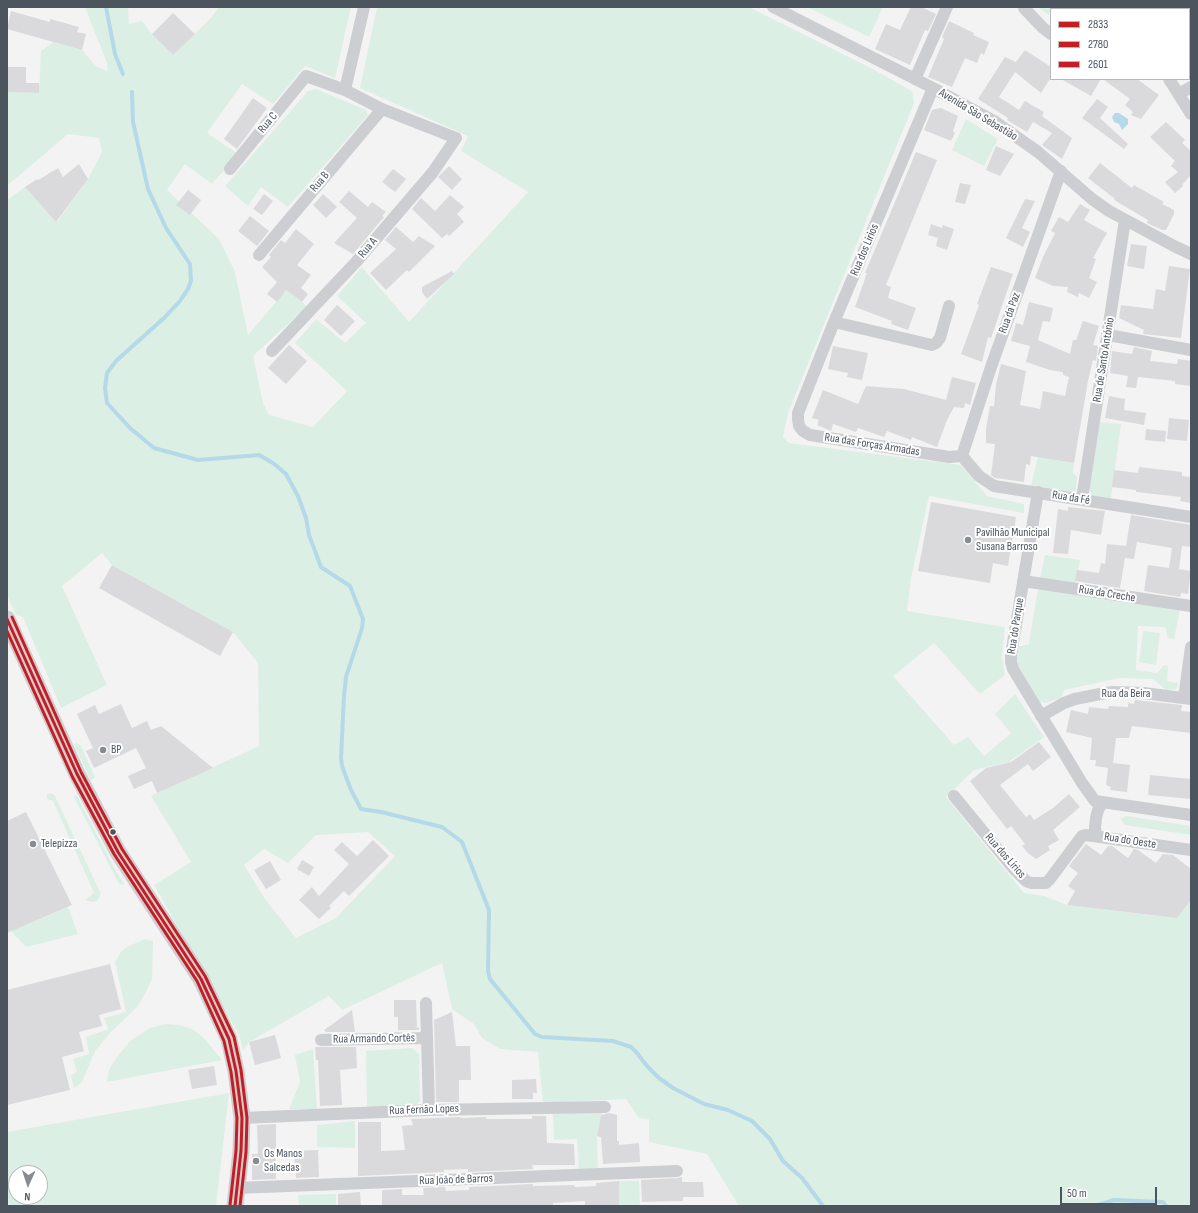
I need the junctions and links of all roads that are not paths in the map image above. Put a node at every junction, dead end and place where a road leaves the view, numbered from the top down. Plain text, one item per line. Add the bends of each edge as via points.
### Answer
1 (364, 7) edge
2 (772, 7) edge
3 (947, 7) edge
4 (1024, 8) edge
5 (1050, 33) edge
6 (915, 79) junction
7 (1170, 80) edge
8 (1191, 87) edge
9 (933, 88) junction
10 (345, 90) junction
11 (1179, 94) junction
12 (382, 109) junction
13 (1191, 114) edge
14 (230, 169) dead end
15 (1061, 171) junction
16 (1125, 220) junction
17 (1191, 254) edge
18 (259, 255) dead end
19 (949, 306) dead end
20 (834, 322) junction
21 (1108, 335) junction
22 (1191, 350) edge
23 (272, 351) dead end
24 (798, 413) joint
25 (962, 456) junction
26 (1038, 492) junction
27 (1082, 499) junction
28 (1191, 517) edge
29 (1023, 581) junction
30 (1191, 606) edge
31 (7, 619) edge
32 (1191, 647) edge
33 (1187, 698) edge
34 (1041, 716) junction
35 (954, 796) dead end
36 (1102, 803) junction
37 (1191, 815) edge
38 (1096, 836) junction
39 (1191, 850) edge
40 (426, 1003) dead end
41 (427, 1038) junction
42 (321, 1040) dead end
43 (605, 1107) dead end
44 (429, 1110) junction
45 (242, 1118) junction
46 (677, 1171) dead end
47 (236, 1188) junction
48 (235, 1206) edge

1 - 10 street
2 - 6 street, Avenida São Sebastião
3 - 6 street
4 - 5 street
6 - 9 street, Avenida São Sebastião
7 - 11 street
8 - 11 street
9 - 15 street, Avenida São Sebastião via 994,122
9 - 20 street, Rua dos Lírios
10 - 12 street
10 - 14 street, Rua C via 306,76
11 - 13 street
12 - 18 street, Rua B
12 - 23 street, Rua A via 456,138 433,172 356,262
15 - 16 street, Avenida São Sebastião via 1092,199
15 - 25 street, Rua da Paz via 991,366
16 - 17 street, Avenida São Sebastião
16 - 21 street, Rua de Santo António
19 - 20 street via 940,338 932,345
20 - 24 street, Rua dos Lírios
21 - 22 street
21 - 27 street, Rua de Santo António
24 - 25 street, Rua das Forças Armadas via 799,426 810,435 949,457
25 - 26 street, Rua da Fé via 979,476 994,486
26 - 27 street, Rua da Fé
26 - 29 street, Rua do Parque
27 - 28 street, Rua da Fé
29 - 30 street, Rua da Creche
29 - 34 street, Rua do Parque via 1011,662
31 - 45 street via 77,774 118,852 200,979 229,1039
32 - 33 street
33 - 34 street, Rua da Beira via 1113,692 1070,701
34 - 36 street, Rua do Parque via 1090,795 1095,802
35 - 38 street, Rua dos Lírios via 1014,869 1031,883 1046,883 1082,836
36 - 37 street
36 - 38 street, Rua do Oeste via 1096,818
38 - 39 street, Rua do Oeste
40 - 41 street
41 - 42 street, Rua Armando Cortês
41 - 44 street
43 - 44 street, Rua Fernão Lopes
44 - 45 street, Rua Fernão Lopes
45 - 47 street
46 - 47 street, Rua João de Barros
47 - 48 street

